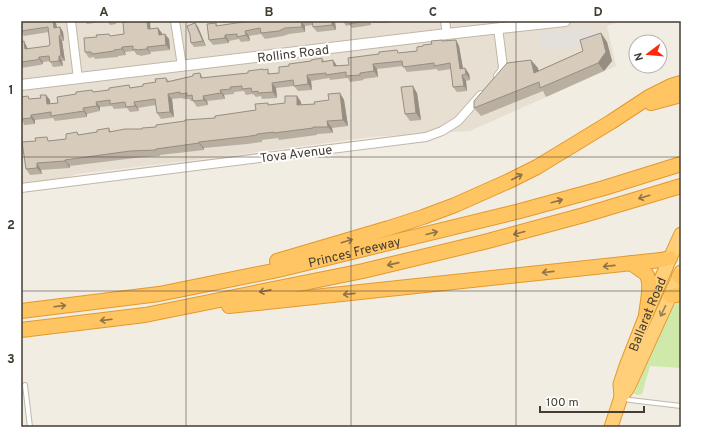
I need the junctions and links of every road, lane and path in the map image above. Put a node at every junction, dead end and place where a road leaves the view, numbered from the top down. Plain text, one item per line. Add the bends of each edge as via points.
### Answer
1 (71, 21) edge
2 (175, 21) edge
3 (445, 21) edge
4 (566, 21) edge
5 (547, 22) edge
6 (498, 28) junction
7 (447, 34) junction
8 (182, 66) junction
9 (78, 79) junction
10 (681, 83) edge
11 (21, 85) edge
12 (681, 95) edge
13 (611, 122) junction
14 (681, 164) edge
15 (681, 186) edge
16 (21, 188) edge
17 (681, 234) edge
18 (670, 258) junction
19 (631, 263) junction
20 (680, 275) edge
21 (202, 285) junction
22 (676, 295) edge
23 (21, 312) edge
24 (145, 315) junction
25 (646, 315) junction
26 (21, 330) edge
27 (25, 386) dead end
28 (621, 397) junction
29 (681, 406) edge
30 (30, 427) edge
31 (611, 427) edge

1 - 9 street
2 - 8 street
3 - 7 street
4 - 5 street, Rollins Road
5 - 6 street, Rollins Road
6 - 7 street, Rollins Road
6 - 16 street, Tova Avenue via 502,71 458,121 426,137
7 - 8 street, Rollins Road
8 - 9 street, Rollins Road
9 - 11 street, Rollins Road
10 - 13 highway via 648,97
12 - 13 highway via 652,103
21 -> 13 highway via 389,228 455,205 537,167
21 -> 14 highway, Princes Freeway via 278,270 520,211
15 -> 24 highway, Princes Freeway via 430,256
17 - 18 highway, Ballarat Road
18 - 19 highway
18 - 20 highway
18 - 25 highway, Ballarat Road
19 -> 24 highway
19 - 25 highway via 649,279
20 - 22 highway, Ballarat Road
23 -> 21 highway, Princes Freeway via 159,294
22 -> 28 highway, Ballarat Road via 650,338 628,388
24 -> 26 highway, Princes Freeway
25 - 28 highway, Ballarat Road via 620,384
27 - 30 lane
28 - 29 lane
28 - 31 highway, Ballarat Road

